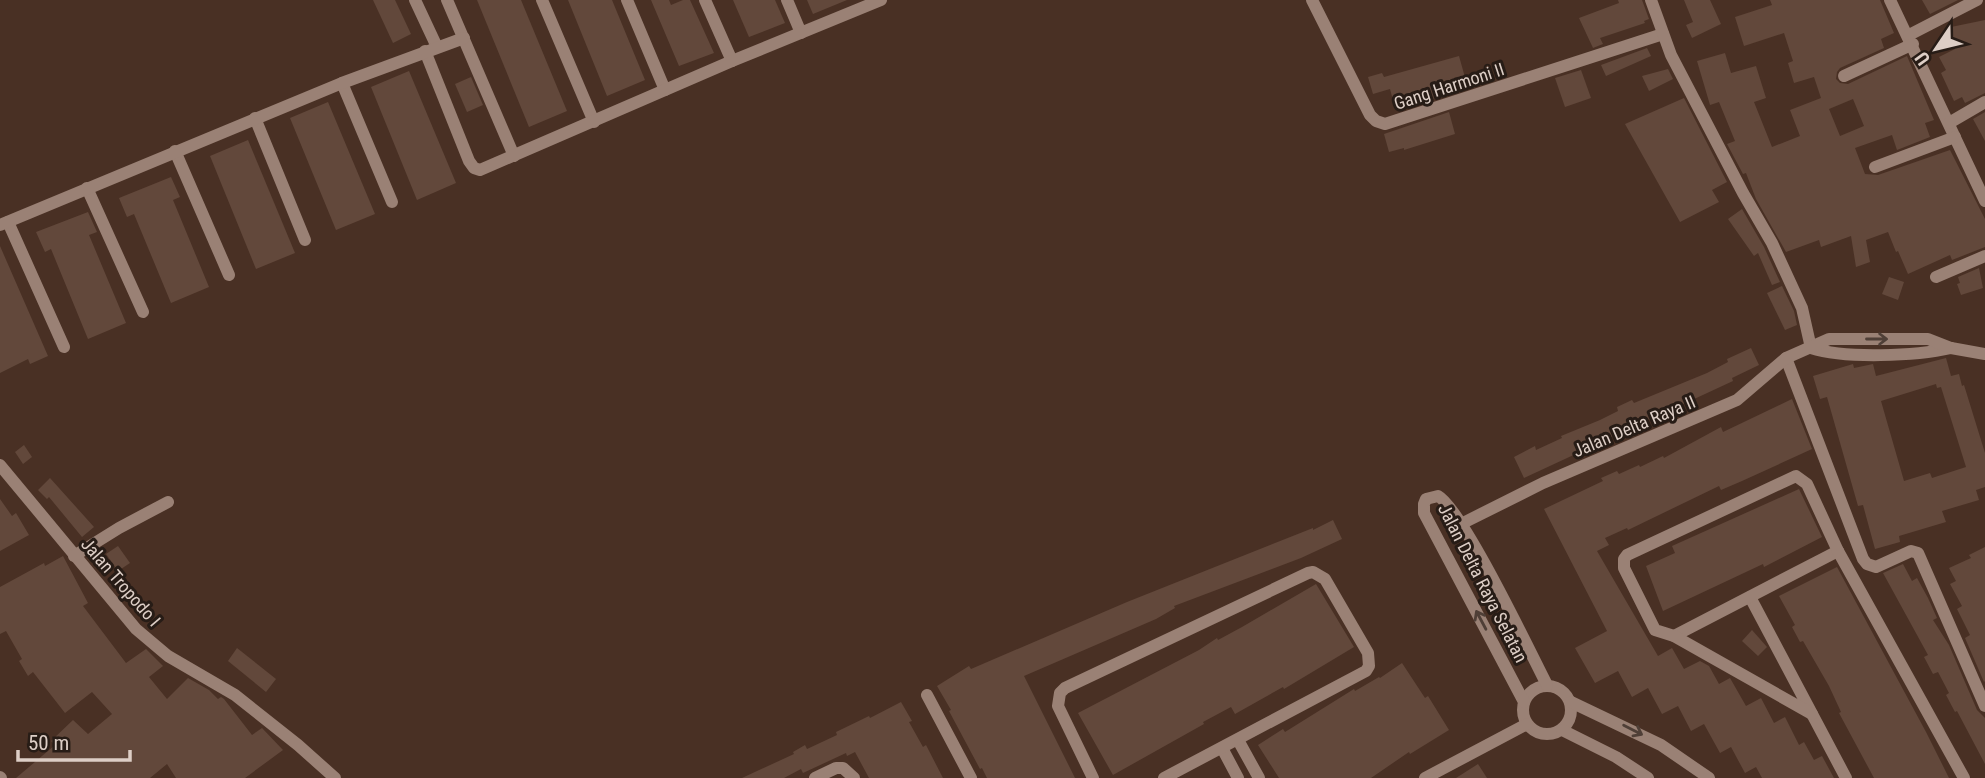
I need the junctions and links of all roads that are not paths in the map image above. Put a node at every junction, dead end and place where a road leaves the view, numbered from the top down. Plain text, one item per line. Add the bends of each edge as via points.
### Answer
1 (415, 0) edge
2 (447, 0) edge
3 (542, 0) edge
4 (627, 0) edge
5 (705, 0) edge
6 (787, 0) edge
7 (1312, 0) edge
8 (1651, 0) edge
9 (1890, 0) edge
10 (1977, 0) edge
11 (875, 1) edge
12 (801, 33) junction
13 (1663, 34) junction
14 (464, 38) junction
15 (1911, 40) junction
16 (431, 49) junction
17 (732, 61) junction
18 (1844, 76) dead end
19 (342, 83) junction
20 (665, 90) junction
21 (1985, 102) edge
22 (255, 118) junction
23 (594, 122) junction
24 (1949, 123) junction
25 (1955, 137) junction
26 (175, 151) junction
27 (514, 156) junction
28 (1875, 167) dead end
29 (88, 188) junction
30 (1985, 201) edge
31 (392, 202) dead end
32 (4, 224) edge
33 (305, 240) dead end
34 (1985, 256) edge
35 (229, 275) dead end
36 (1936, 277) dead end
37 (143, 312) dead end
38 (64, 347) dead end
39 (1811, 348) junction
40 (1985, 354) edge
41 (1786, 358) junction
42 (0, 465) edge
43 (168, 502) dead end
44 (1461, 524) junction
45 (1838, 551) junction
46 (74, 556) junction
47 (1750, 597) junction
48 (1674, 635) junction
49 (1547, 685) junction
50 (927, 695) dead end
51 (1524, 702) junction
52 (1571, 702) junction
53 (1985, 706) edge
54 (1812, 714) junction
55 (1527, 724) junction
56 (1562, 730) junction
57 (1238, 740) junction
58 (1223, 748) junction
59 (335, 778) edge
60 (815, 778) edge
61 (854, 778) edge
62 (971, 778) edge
63 (1093, 778) edge
64 (1164, 778) edge
65 (1238, 778) edge
66 (1259, 778) edge
67 (1425, 778) edge
68 (1648, 778) edge
69 (1709, 778) edge
70 (1846, 778) edge
71 (1964, 778) edge

1 - 16 street
2 - 14 street
3 - 23 street
4 - 20 street
5 - 17 street
6 - 12 street
7 - 13 street, Gang Harmoni II via 1370,115 1385,124
8 - 13 street
9 - 15 street
10 - 15 street
11 - 12 street
12 - 17 street
13 - 39 street via 1772,243 1802,308
14 - 16 street
14 - 27 street
15 - 18 street
15 - 24 street
16 - 19 street
16 - 27 street via 469,162 480,170
17 - 20 street
19 - 22 street
19 - 31 street
20 - 23 street
21 - 24 street
22 - 26 street
22 - 33 street
23 - 27 street
24 - 25 street
25 - 28 street
25 - 30 street
26 - 29 street
26 - 35 street
29 - 32 street
29 - 37 street
32 - 38 street
34 - 36 street
39 - 40 street via 1829,354 1928,354 1951,348
39 - 41 street, Jalan Delta Raya II
41 - 44 street, Jalan Delta Raya II via 1738,400 1542,483
41 - 53 street via 1863,559 1876,567 1911,551 1918,554
42 - 46 street, Jalan Tropodo I
43 - 46 street
44 - 49 street, Jalan Delta Raya Selatan
51 -> 44 street, Jalan Delta Raya Selatan via 1424,513 1426,499 1443,499
45 - 47 street
45 - 48 street via 1807,484 1797,477 1627,555 1624,568 1655,630
45 - 71 street
46 - 59 street, Jalan Tropodo I via 152,644 235,695
47 - 48 street
47 - 54 street
48 - 54 street
49 - 51 street via 1533,690
49 - 52 street via 1562,690
50 - 62 street
51 - 55 street
52 - 56 street via 1571,717
52 -> 69 street via 1661,745
54 - 70 street
55 - 56 street via 1540,733
55 - 67 street
56 - 68 street
57 - 58 street
57 - 63 street via 1369,666 1368,653 1320,575 1308,573 1065,688 1058,706
57 - 66 street
58 - 64 street
58 - 65 street
60 - 61 street via 836,768

